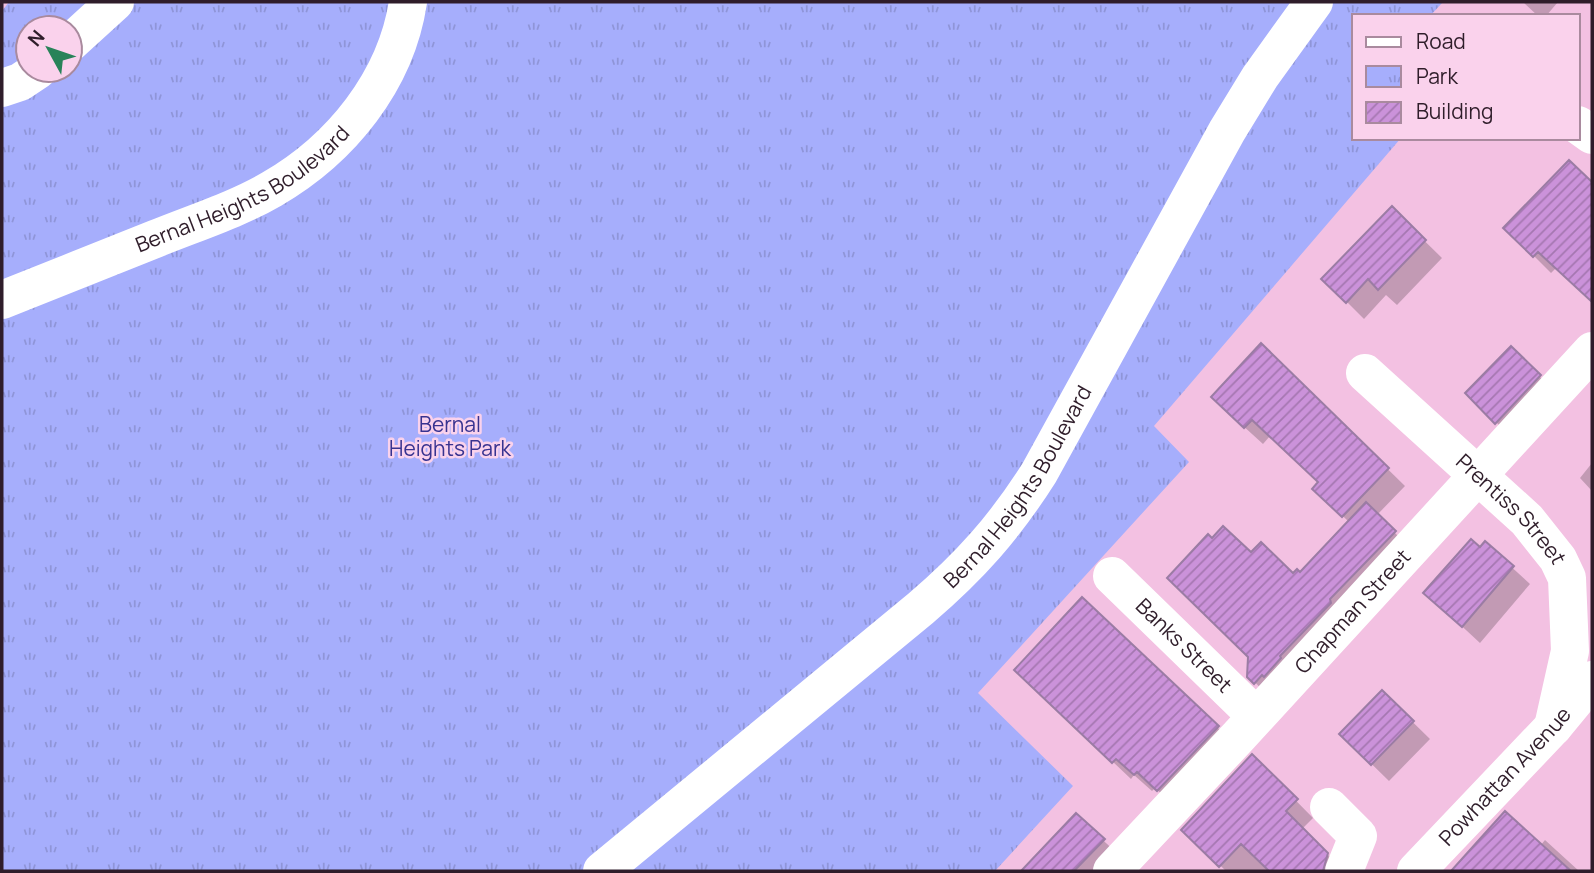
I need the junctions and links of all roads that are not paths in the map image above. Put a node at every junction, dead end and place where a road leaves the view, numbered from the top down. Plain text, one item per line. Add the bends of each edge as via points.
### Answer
1 (115, 2) edge
2 (408, 2) edge
3 (1314, 2) edge
4 (84, 30) edge
5 (2, 300) edge
6 (1592, 351) edge
7 (1365, 373) dead end
8 (1477, 475) junction
9 (1112, 576) dead end
10 (1592, 680) edge
11 (1256, 716) junction
12 (1553, 727) junction
13 (1329, 807) dead end
14 (1419, 870) edge
15 (602, 871) edge
16 (1112, 871) edge
17 (1344, 871) edge

1 - 4 street
2 - 5 street, Bernal Heights Boulevard via 387,70 360,115 320,155 272,189
3 - 15 street, Bernal Heights Boulevard via 1227,131 1039,474 988,546 921,608
6 - 8 street, Chapman Street
7 - 8 street, Prentiss Street
8 - 11 street, Chapman Street
8 - 12 street, Prentiss Street via 1527,520 1567,578 1570,652
9 - 11 street, Banks Street
10 - 12 street, Powhattan Avenue
11 - 16 street, Chapman Street
12 - 14 street, Powhattan Avenue
13 - 17 street via 1358,836

